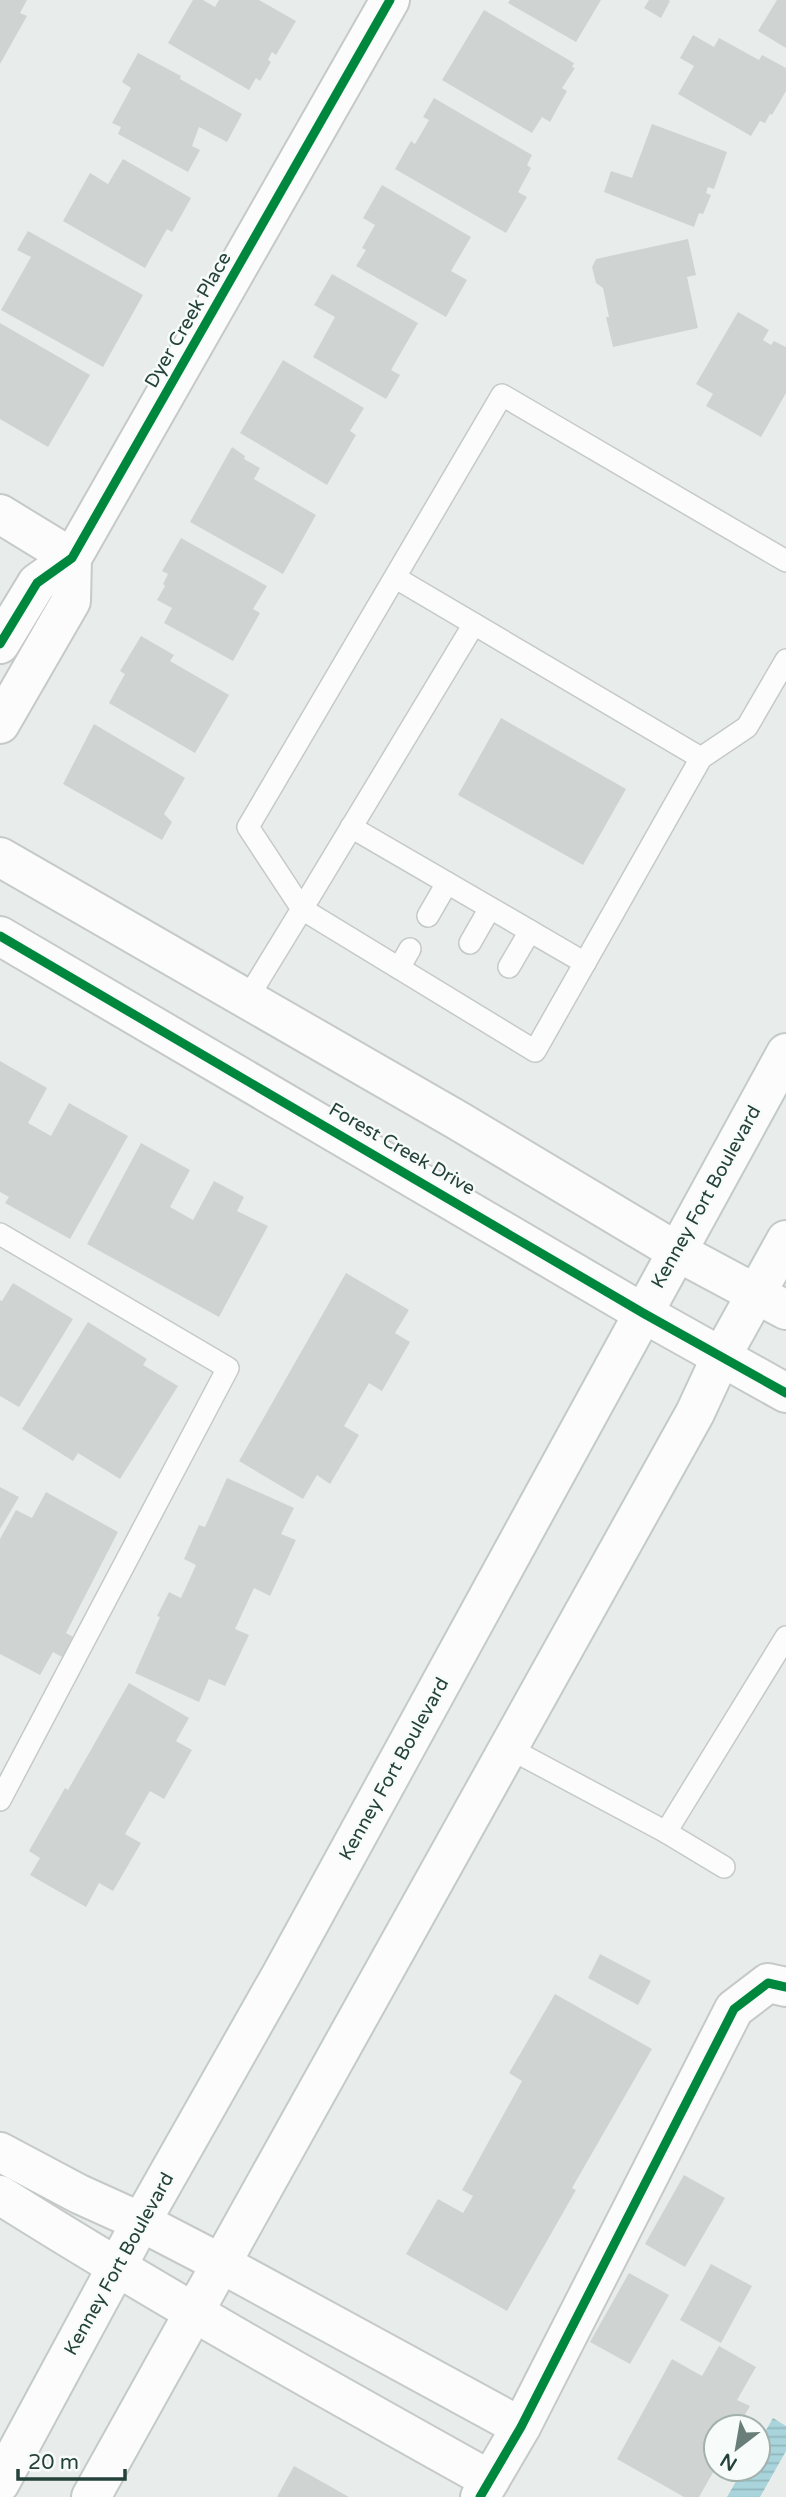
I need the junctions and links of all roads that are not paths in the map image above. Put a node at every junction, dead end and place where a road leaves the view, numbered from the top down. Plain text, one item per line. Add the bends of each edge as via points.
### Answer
1 (390, 0) edge
2 (0, 514) edge
3 (72, 558) junction
4 (786, 561) edge
5 (396, 578) junction
6 (474, 624) junction
7 (0, 644) edge
8 (786, 660) edge
9 (0, 724) edge
10 (701, 758) junction
11 (352, 827) junction
12 (0, 857) edge
13 (447, 883) junction
14 (490, 908) junction
15 (302, 909) junction
16 (428, 916) dead end
17 (530, 931) junction
18 (0, 936) edge
19 (470, 943) dead end
20 (410, 949) dead end
21 (585, 963) junction
22 (509, 967) dead end
23 (399, 968) junction
24 (247, 999) junction
25 (786, 1053) edge
26 (0, 1234) edge
27 (786, 1240) edge
28 (677, 1251) junction
29 (771, 1301) edge
30 (643, 1313) junction
31 (720, 1357) junction
32 (786, 1393) edge
33 (786, 1637) edge
34 (507, 1747) junction
35 (0, 1800) edge
36 (666, 1832) junction
37 (724, 1867) dead end
38 (786, 1987) edge
39 (0, 2152) edge
40 (0, 2195) edge
41 (141, 2222) junction
42 (220, 2263) junction
43 (116, 2268) junction
44 (192, 2312) junction
45 (521, 2427) junction
46 (0, 2483) edge
47 (485, 2488) edge
48 (91, 2497) edge

1 - 3 street, Dyer Creek Place
2 - 3 street
3 - 7 street, Dyer Creek Place via 37,583
3 - 9 street, Dyer Creek Place via 71,601
4 - 5 lane via 502,395
5 - 6 lane
5 - 15 lane via 248,827
6 - 10 lane
6 - 11 lane
8 - 10 lane via 747,727
10 - 21 lane
11 - 13 lane
11 - 15 lane
12 - 24 street
13 - 14 lane
13 - 16 lane
14 - 17 lane
14 - 19 lane
15 - 23 lane
15 - 24 lane
17 - 21 lane
17 - 22 lane
18 - 30 street, Forest Creek Drive
20 - 23 lane
21 - 23 lane via 535,1051 485,1008 446,984
24 - 28 street
25 - 28 street, Kenney Fort Boulevard
26 - 35 lane via 228,1368
27 - 29 street
28 - 29 street
28 - 30 street, Kenney Fort Boulevard
29 - 31 street
30 - 31 street, Forest Creek Drive
30 - 41 street, Kenney Fort Boulevard
31 - 32 street, Forest Creek Drive
31 - 34 street via 695,1413
33 - 36 lane
34 - 36 lane
34 - 42 street
36 - 37 lane
38 - 45 street via 768,1983 734,2009
39 - 41 street
40 - 43 street
41 - 42 street
41 - 43 street, Kenney Fort Boulevard
42 - 44 street
42 - 45 street
43 - 44 street
43 - 46 street, Kenney Fort Boulevard
44 - 47 street
44 - 48 street
45 - 47 street

